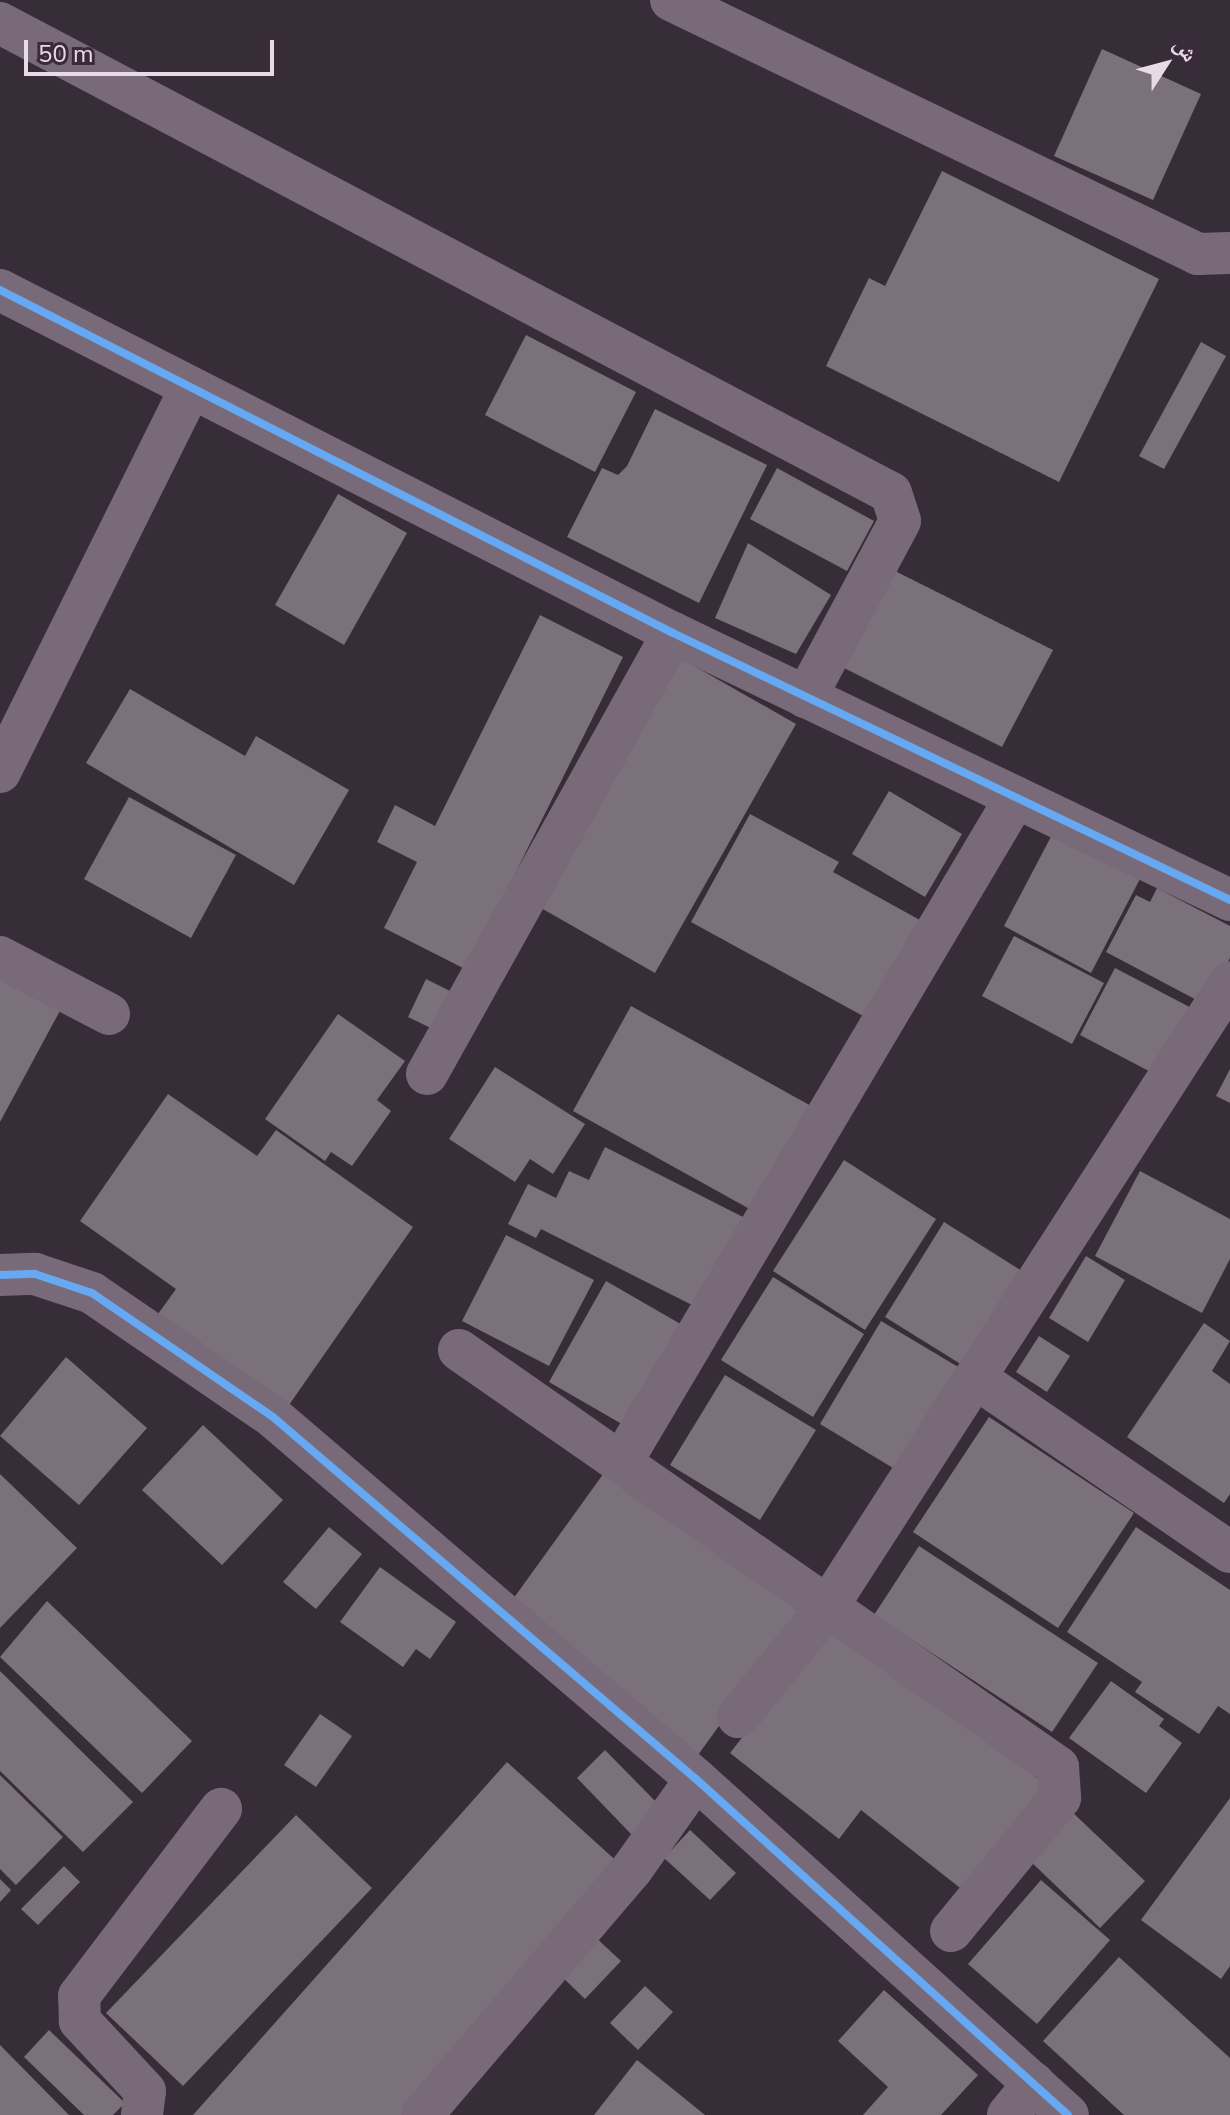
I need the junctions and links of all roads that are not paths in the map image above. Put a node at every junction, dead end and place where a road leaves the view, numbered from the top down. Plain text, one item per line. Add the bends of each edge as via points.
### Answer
1 (671, 0) edge
2 (720, 11) edge
3 (0, 23) edge
4 (1230, 253) edge
5 (0, 290) edge
6 (190, 389) junction
7 (673, 633) junction
8 (806, 697) junction
9 (0, 772) edge
10 (1016, 797) junction
11 (1230, 900) edge
12 (0, 957) edge
13 (1230, 982) edge
14 (109, 1014) dead end
15 (427, 1074) dead end
16 (0, 1275) edge
17 (459, 1350) dead end
18 (977, 1379) junction
19 (621, 1463) junction
20 (1230, 1552) edge
21 (828, 1606) junction
22 (738, 1717) dead end
23 (696, 1779) junction
24 (221, 1809) dead end
25 (951, 1931) dead end
26 (1034, 2083) junction
27 (142, 2115) edge
28 (422, 2115) edge
29 (1008, 2115) edge
30 (1068, 2115) edge

1 - 2 street
2 - 4 street via 1198,254
3 - 8 street via 891,493 900,521
5 - 6 street
6 - 7 street
6 - 9 street
7 - 8 street
7 - 15 street
8 - 10 street
10 - 11 street
10 - 19 street
12 - 14 street
13 - 18 street
16 - 23 street via 35,1274 92,1293 273,1417
17 - 19 street
18 - 20 street
18 - 21 street
19 - 21 street
21 - 22 street
21 - 25 street via 1063,1776 1060,1798
23 - 26 street
23 - 28 street via 632,1869
24 - 27 street via 79,1996 80,2021 145,2091
26 - 29 street
26 - 30 street

